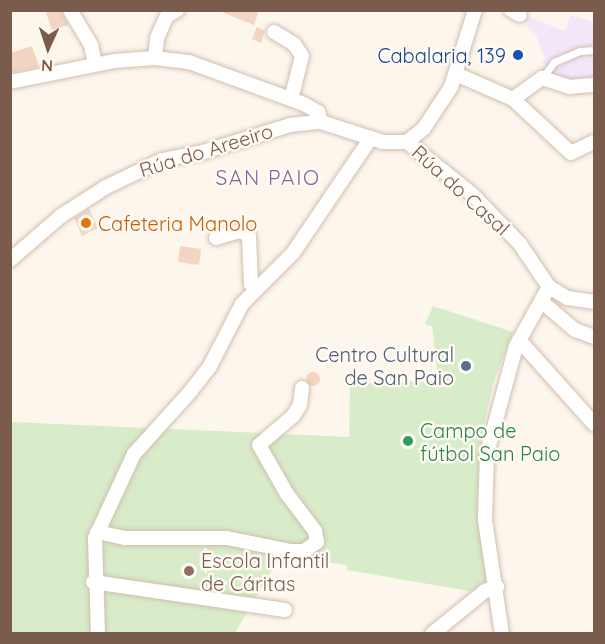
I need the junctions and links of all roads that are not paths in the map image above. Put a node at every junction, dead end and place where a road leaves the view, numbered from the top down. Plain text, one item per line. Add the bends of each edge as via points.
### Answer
1 (70, 10) edge
2 (177, 10) edge
3 (475, 10) edge
4 (274, 32) dead end
5 (594, 50) edge
6 (155, 58) junction
7 (95, 64) junction
8 (456, 74) junction
9 (542, 78) junction
10 (10, 82) edge
11 (594, 85) edge
12 (291, 99) junction
13 (513, 99) junction
14 (321, 122) junction
15 (371, 138) junction
16 (407, 142) junction
17 (594, 142) edge
18 (216, 238) dead end
19 (10, 260) edge
20 (549, 287) junction
21 (256, 288) junction
22 (541, 301) junction
23 (594, 302) edge
24 (594, 337) edge
25 (519, 340) junction
26 (302, 388) dead end
27 (594, 424) edge
28 (98, 532) junction
29 (93, 582) junction
30 (497, 587) junction
31 (285, 610) dead end
32 (506, 632) edge
33 (98, 633) edge
34 (432, 633) edge

1 - 7 street via 91,45
2 - 6 street via 167,16 157,38
3 - 8 street
4 - 12 street via 294,44 302,56
5 - 9 lane via 580,51 554,62
6 - 7 street
6 - 12 street via 205,66
7 - 10 street
8 - 13 street
8 - 16 street via 436,113
9 - 11 street via 568,87
9 - 13 street
12 - 14 street via 318,112
13 - 17 street via 571,153
14 - 15 street, Rúa do Casal
14 - 19 street, Rúa do Areeiro via 290,125 141,168 61,216
15 - 16 street, Rúa do Casal
15 - 21 street via 293,253
16 - 20 street, Rúa do Casal via 473,195 512,236
18 - 21 street via 242,231 249,236 251,284
20 - 22 street
20 - 23 street, Rúa do Casal via 567,298
21 - 28 street via 232,320 210,366 134,454
22 - 24 street via 575,330
22 - 25 street
25 - 27 street
25 - 30 street via 487,453 485,520
26 - 28 street via 300,405 293,416 259,445 287,495 315,531 317,542 304,550 290,551 226,538 125,537
28 - 29 street
29 - 31 street
29 - 33 street
30 - 32 street
30 - 34 street via 485,591

